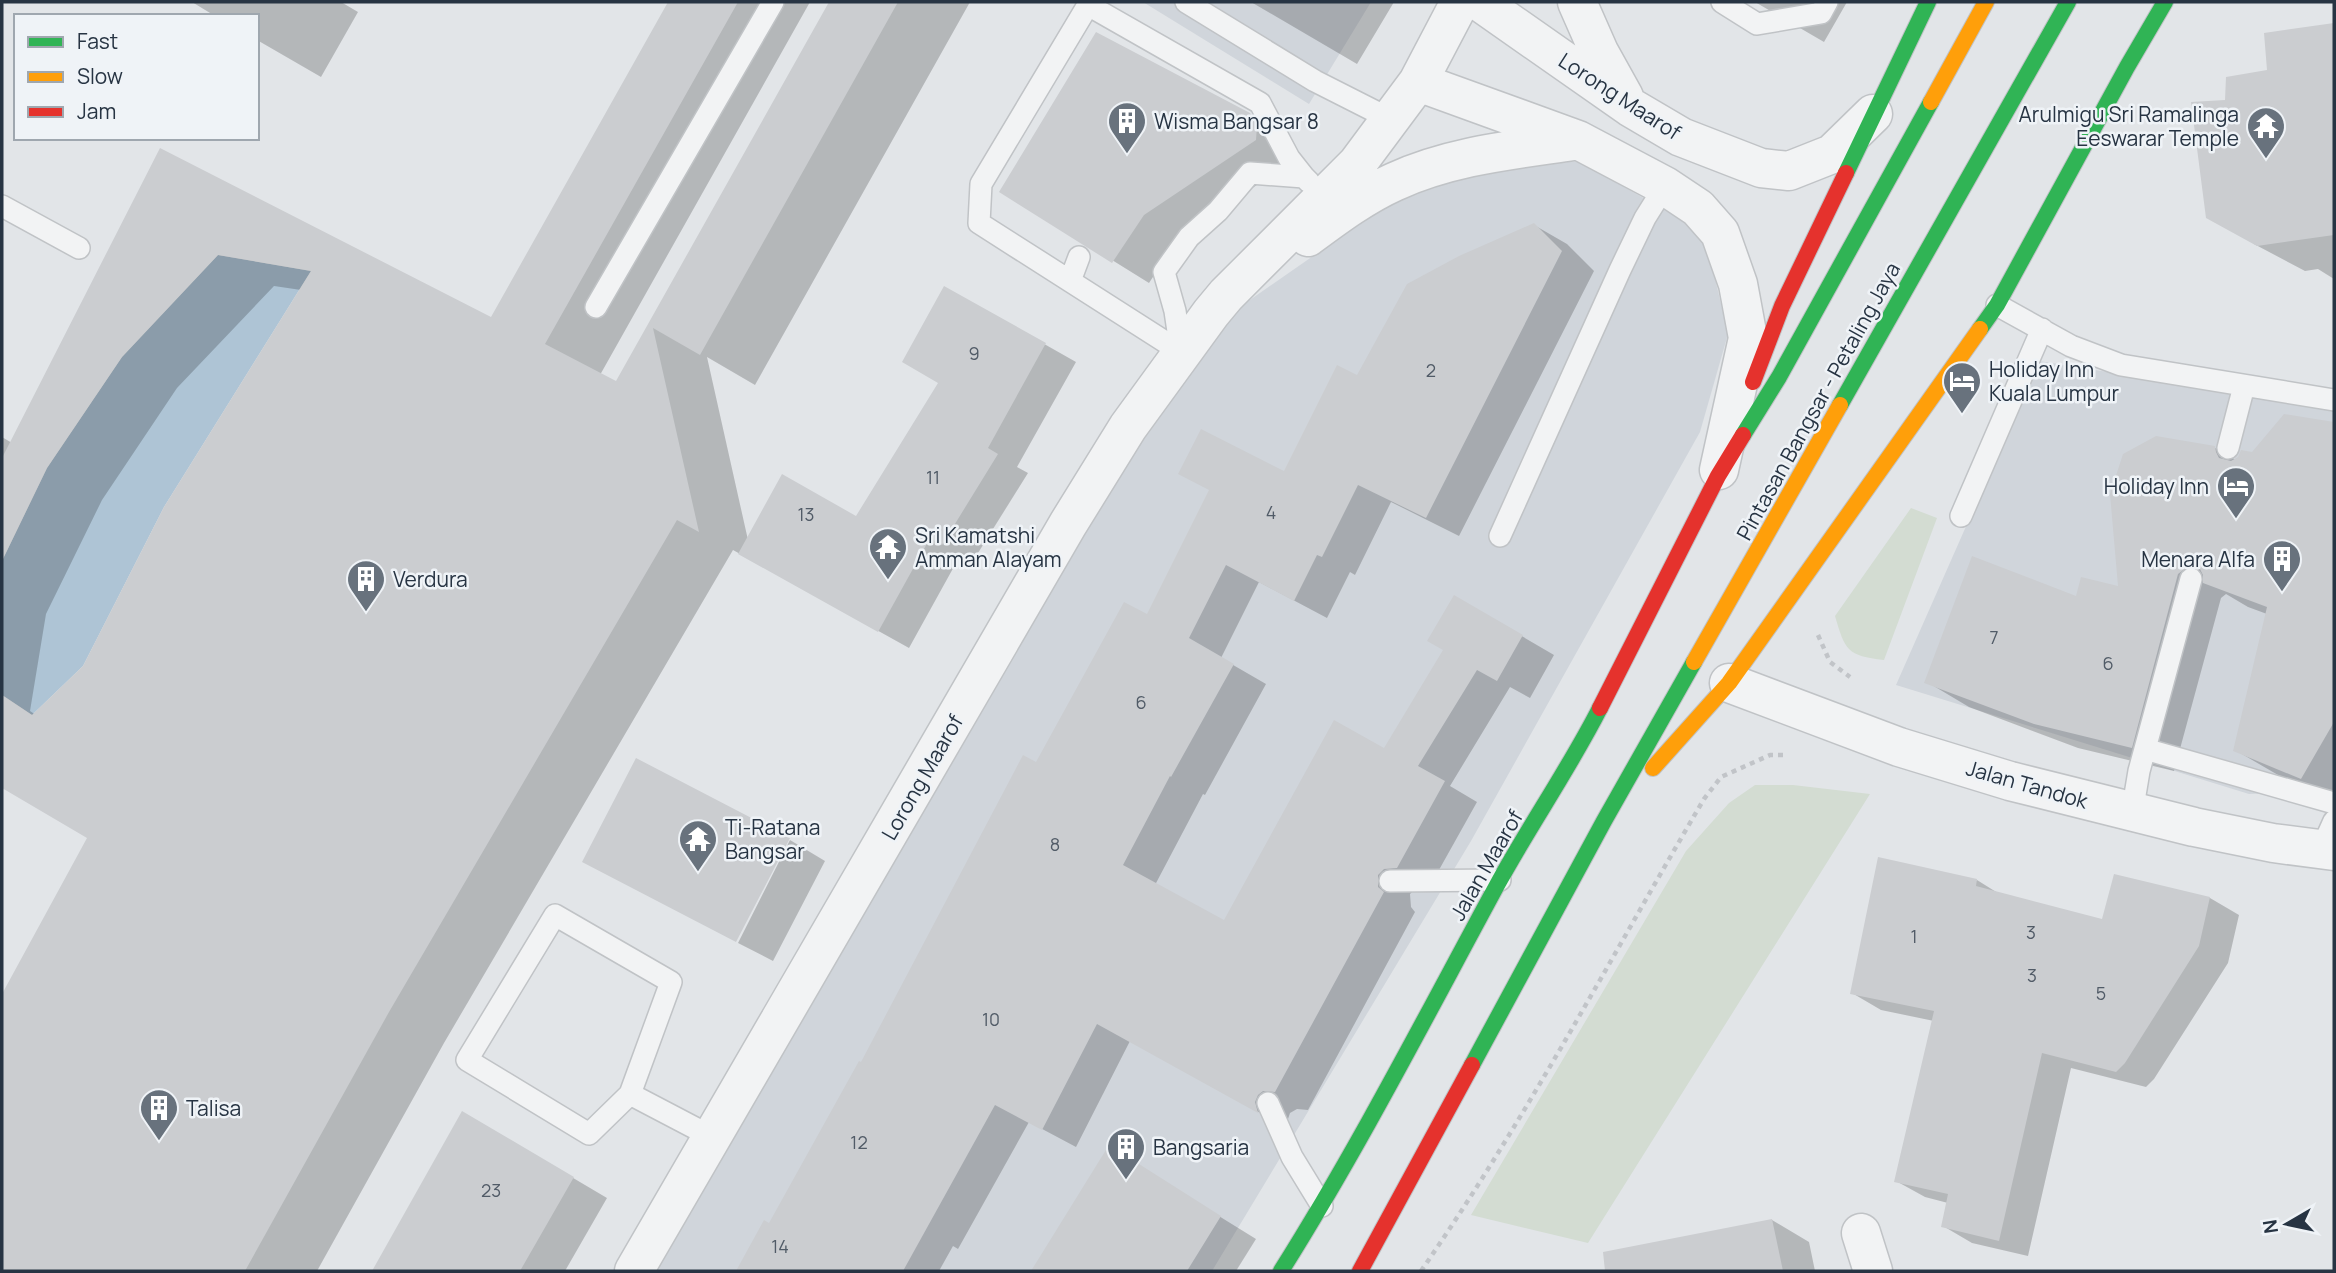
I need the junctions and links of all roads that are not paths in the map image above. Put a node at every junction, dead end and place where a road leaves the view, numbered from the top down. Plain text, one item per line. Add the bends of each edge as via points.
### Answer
1 (773, 2) edge
2 (1186, 2) edge
3 (1460, 2) edge
4 (1480, 2) edge
5 (1577, 2) edge
6 (1722, 2) edge
7 (1827, 2) edge
8 (1928, 2) edge
9 (1986, 2) edge
10 (2068, 2) edge
11 (2165, 2) edge
12 (1418, 82) junction
13 (1630, 107) junction
14 (1875, 112) junction
15 (1390, 120) junction
16 (1578, 140) junction
17 (1314, 186) junction
18 (1665, 186) junction
19 (2, 206) edge
20 (79, 248) dead end
21 (1079, 257) dead end
22 (1070, 281) junction
23 (1226, 295) junction
24 (1997, 304) junction
25 (596, 307) dead end
26 (2042, 329) junction
27 (1181, 352) junction
28 (2244, 386) junction
29 (2334, 400) edge
30 (2228, 448) dead end
31 (1718, 475) junction
32 (1961, 516) dead end
33 (1500, 536) dead end
34 (2191, 579) dead end
35 (1729, 683) junction
36 (2145, 749) junction
37 (2334, 803) edge
38 (2132, 813) junction
39 (1604, 821) junction
40 (2330, 841) edge
41 (1500, 880) junction
42 (1390, 881) dead end
43 (630, 1094) junction
44 (1268, 1103) dead end
45 (713, 1138) junction
46 (1322, 1206) junction
47 (1861, 1233) dead end
48 (634, 1271) edge
49 (1281, 1271) edge
50 (1360, 1271) edge
51 (1873, 1271) edge

1 - 25 lane
2 - 15 lane via 1315,81
3 - 12 street, Lorong Maarof
4 - 13 street, Lorong Maarof
5 - 13 street
6 - 7 lane via 1757,24 1821,13
8 - 14 main road
9 - 31 main road via 1779,377
10 - 39 main road, Pintasan Bangsar - Petaling Jaya
11 - 24 main road
12 - 15 street, Lorong Maarof
12 - 16 street
13 - 14 street, Lorong Maarof via 1681,137 1734,159 1789,171 1832,154
14 - 31 main road via 1782,306
15 - 17 street, Lorong Maarof via 1357,164
16 - 18 street
16 - 23 street, Lorong Maarof via 1480,155 1393,182
17 - 22 lane via 1289,158 1260,103 1088,5 981,184 979,223
17 - 23 street, Lorong Maarof
17 - 27 lane via 1251,173 1189,237 1164,272
18 - 31 street via 1698,208 1720,233 1744,311 1748,338
18 - 33 lane via 1615,281
19 - 20 lane
21 - 22 lane
22 - 27 lane
23 - 27 street, Lorong Maarof
24 - 26 lane
24 - 35 main road
26 - 28 lane via 2121,365
26 - 32 lane
27 - 45 street, Lorong Maarof via 1068,524
28 - 29 lane
28 - 30 lane
31 - 41 main road, Jalan Maarof via 1584,739
34 - 36 lane
35 - 38 street, Jalan Tandok via 1899,747
35 - 39 main road
36 - 37 lane
36 - 38 lane
38 - 40 street, Jalan Tandok via 2247,838
39 - 50 main road
41 - 42 lane
41 - 46 main road, Jalan Maarof
43 - 43 lane via 671,982 555,915 467,1060 589,1134
43 - 45 lane
44 - 46 lane via 1292,1157
45 - 48 street, Lorong Maarof
46 - 49 main road, Jalan Maarof
47 - 51 street

